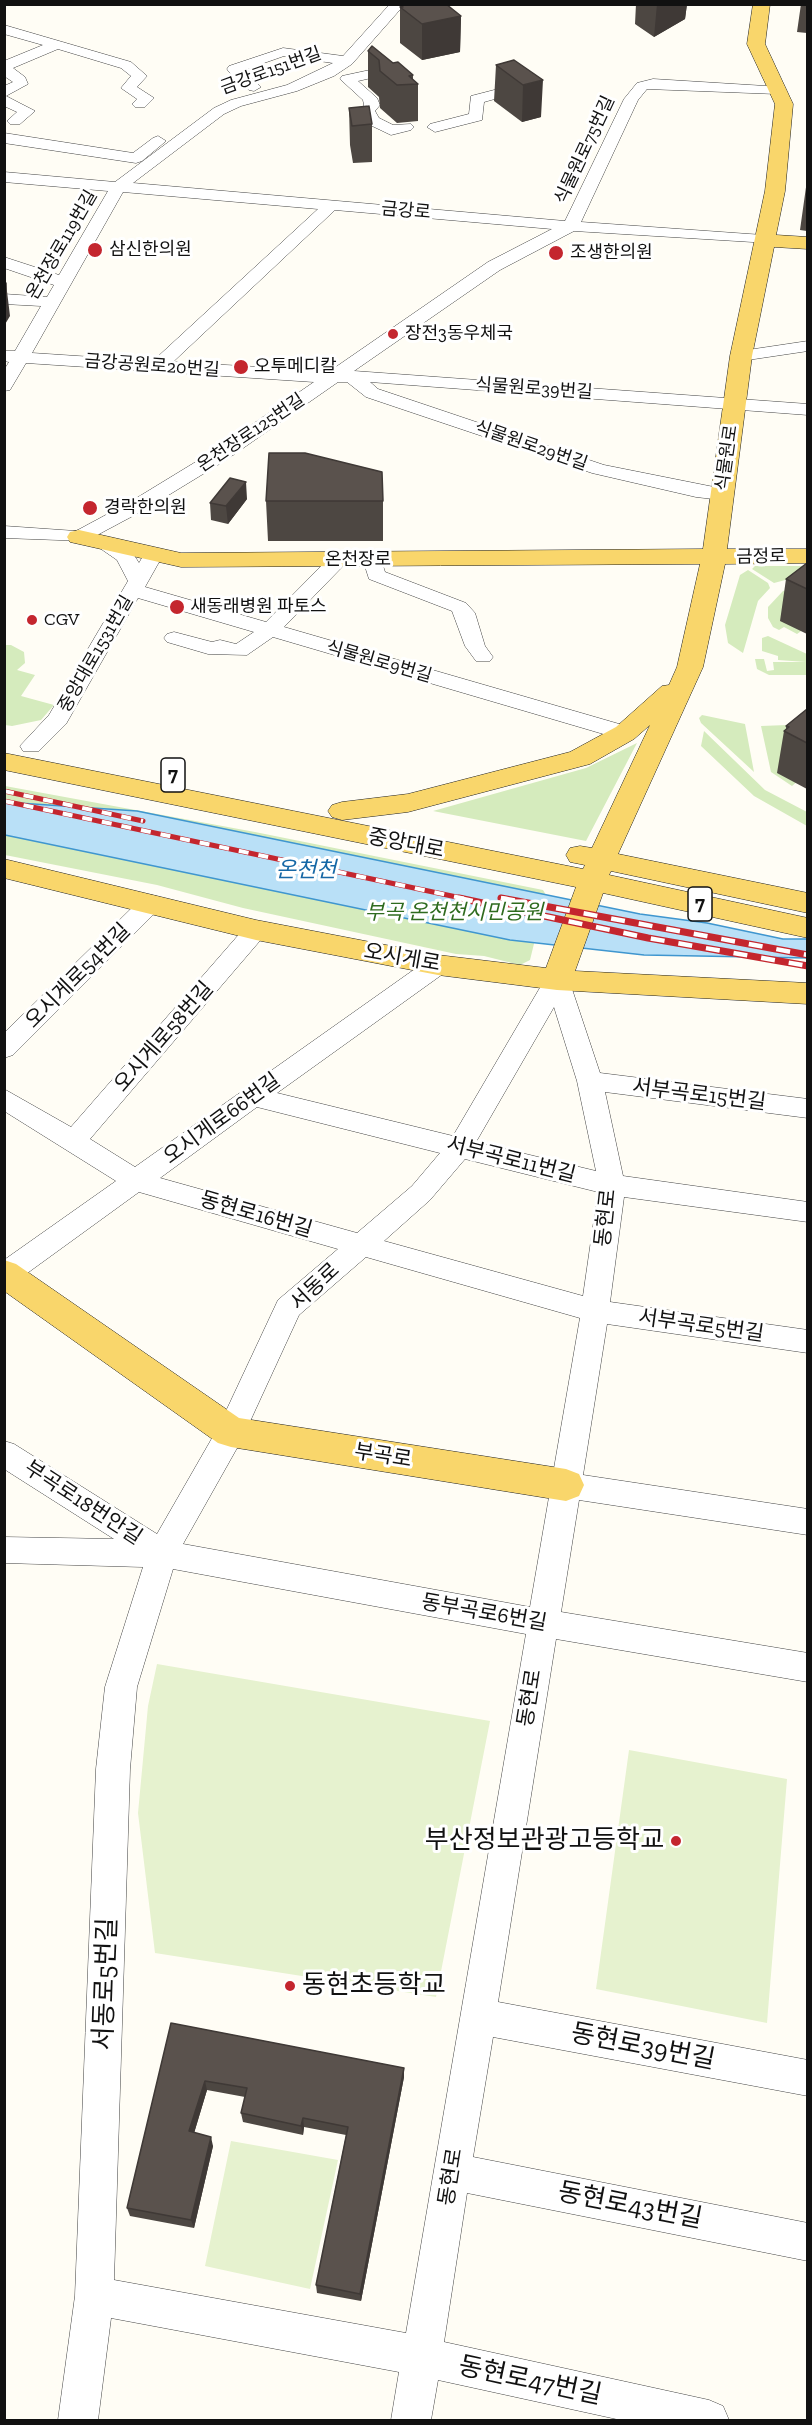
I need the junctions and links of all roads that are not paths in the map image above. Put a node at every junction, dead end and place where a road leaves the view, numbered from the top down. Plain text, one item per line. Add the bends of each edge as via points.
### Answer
1 (398, 4) edge
2 (762, 4) edge
3 (4, 29) edge
4 (56, 45) junction
5 (347, 62) junction
6 (384, 71) edge
7 (296, 78) dead end
8 (530, 85) edge
9 (254, 87) junction
10 (777, 90) junction
11 (4, 92) edge
12 (4, 100) edge
13 (140, 104) dead end
14 (15, 121) dead end
15 (406, 127) edge
16 (435, 127) dead end
17 (4, 138) edge
18 (9, 179) edge
19 (119, 186) junction
20 (333, 204) junction
21 (571, 226) junction
22 (763, 240) junction
23 (807, 243) edge
24 (4, 262) edge
25 (63, 282) junction
26 (4, 299) edge
27 (52, 303) junction
28 (807, 346) edge
29 (13, 356) edge
30 (741, 356) junction
31 (158, 366) junction
32 (342, 376) junction
33 (4, 386) edge
34 (734, 403) junction
35 (807, 410) edge
36 (722, 494) junction
37 (4, 532) edge
38 (90, 540) junction
39 (153, 555) junction
40 (807, 556) edge
41 (714, 558) junction
42 (338, 560) junction
43 (373, 560) junction
44 (136, 585) junction
45 (270, 630) junction
46 (174, 638) dead end
47 (483, 657) dead end
48 (690, 667) junction
49 (626, 734) junction
50 (18, 743) edge
51 (4, 761) edge
52 (342, 811) junction
53 (4, 868) edge
54 (594, 879) junction
55 (151, 903) junction
56 (807, 903) edge
57 (807, 928) edge
58 (256, 930) junction
59 (438, 965) junction
60 (557, 980) junction
61 (807, 994) edge
62 (4, 1048) edge
63 (590, 1081) junction
64 (253, 1097) junction
65 (4, 1098) edge
66 (807, 1109) edge
67 (72, 1143) junction
68 (460, 1147) junction
69 (136, 1181) junction
70 (612, 1185) junction
71 (807, 1212) edge
72 (361, 1245) junction
73 (5, 1273) edge
74 (595, 1311) junction
75 (807, 1342) edge
76 (231, 1432) junction
77 (4, 1453) edge
78 (566, 1485) junction
79 (807, 1522) edge
80 (4, 1550) edge
81 (162, 1554) junction
82 (543, 1623) junction
83 (807, 1668) edge
84 (477, 2016) junction
85 (807, 2078) edge
86 (452, 2170) junction
87 (807, 2242) edge
88 (94, 2296) junction
89 (421, 2357) junction
90 (78, 2421) edge
91 (411, 2421) edge
92 (710, 2421) edge

1 - 5 street, 금강로151번길
2 - 10 main road, 식물원로 via 756,44
3 - 4 street
4 - 11 street via 6,66 5,70 21,84
4 - 13 street via 126,65 140,76 128,88 147,98
5 - 9 street via 283,52 234,69
5 - 19 street, 금강로151번길 via 315,80 219,111
6 - 15 street via 346,79 370,98 372,105 367,111 373,122 391,130
7 - 9 street
8 - 16 street via 476,99 477,117
9 - 17 street via 207,107 136,158
10 - 21 street, 식물원로75번길 via 652,83 642,86 631,99
10 - 22 main road, 식물원로 via 784,105 775,191
12 - 14 street via 27,111
18 - 19 street, 금강로
19 - 20 street, 금강로
19 - 25 street, 온천장로119번길
20 - 21 street, 금강로
20 - 31 street
21 - 22 street, 금강로
21 - 32 street, 온천장로125번길 via 494,266
22 - 23 main road, 금강로
22 - 30 main road, 식물원로
24 - 25 street
25 - 27 street, 온천장로119번길
26 - 27 street
27 - 29 street, 온천장로119번길
28 - 30 street
29 - 31 street, 금강공원로20번길
29 - 33 street, 온천장로119번길
30 - 34 main road, 식물원로
31 - 32 street, 금강공원로20번길
32 - 34 street, 식물원로39번길
32 - 36 street, 식물원로29번길 via 372,393 599,469
32 - 38 street, 온천장로125번길 via 191,479
34 - 35 street, 식물원로39번길
34 - 36 main road, 식물원로
36 - 41 main road, 식물원로
37 - 38 street, 온천장로
38 - 39 main road, 온천장로
38 - 44 street via 125,556
39 - 42 main road, 온천장로 via 180,560
39 - 44 street, 중앙대로1531번길
40 - 41 main road, 금정로
41 - 43 main road, 온천장로
41 - 48 main road, 식물원로
42 - 43 main road, 온천장로
42 - 45 street
43 - 47 street via 376,574 459,607
44 - 45 street, 식물원로9번길
44 - 50 street, 중앙대로1531번길 via 58,719
45 - 46 street via 240,651 220,646 215,650
45 - 49 street, 식물원로9번길
48 - 49 main road via 667,698
48 - 54 main road, 식물원로
49 - 52 main road via 580,758 408,803
50 - 52 main road, 중앙대로 / 7
51 - 54 main road, 중앙대로 / 7
52 - 54 main road, 중앙대로 / 7
53 - 55 main road, 오시게로
54 - 56 main road, 중앙대로 / 7
54 - 57 main road, 중앙대로 / 7
54 - 60 main road, 식물원로
55 - 58 main road, 오시게로
55 - 62 street, 오시게로54번길
58 - 59 main road, 오시게로
58 - 67 street, 오시게로58번길
59 - 60 main road, 오시게로
59 - 64 street, 오시게로66번길
60 - 61 main road, 오시게로
60 - 63 street, 동현로
60 - 68 street, 서동로
63 - 66 street, 서부곡로15번길
63 - 70 street, 동현로
64 - 68 street, 서부곡로11번길
64 - 69 street, 오시게로66번길
65 - 67 street, 동현로16번길
67 - 69 street, 동현로16번길
68 - 70 street, 서부곡로11번길
68 - 72 street, 서동로 via 421,1193
69 - 72 street, 동현로16번길
69 - 73 street, 오시게로66번길
70 - 71 street, 서부곡로11번길
70 - 74 street, 동현로
72 - 74 street, 동현로16번길
72 - 76 street, 서동로 via 288,1308
73 - 76 main road, 부곡로
74 - 75 street, 서부곡로5번길
74 - 78 street, 동현로
76 - 78 main road, 부곡로
76 - 81 street, 서동로
77 - 81 street, 부곡로18번안길
78 - 79 street, 부곡로
78 - 82 street, 동현로
80 - 81 street
81 - 82 street, 동부곡로6번길
81 - 88 street, 서동로5번길 via 121,1687 113,1769
82 - 83 street, 동부곡로6번길
82 - 84 street, 동현로
84 - 85 street, 동현로39번길
84 - 86 street, 동현로
86 - 87 street, 동현로43번길
86 - 89 street, 동현로
88 - 89 street, 동현로47번길
88 - 90 street, 서동로5번길
89 - 91 street, 동현로
89 - 92 street, 동현로47번길

